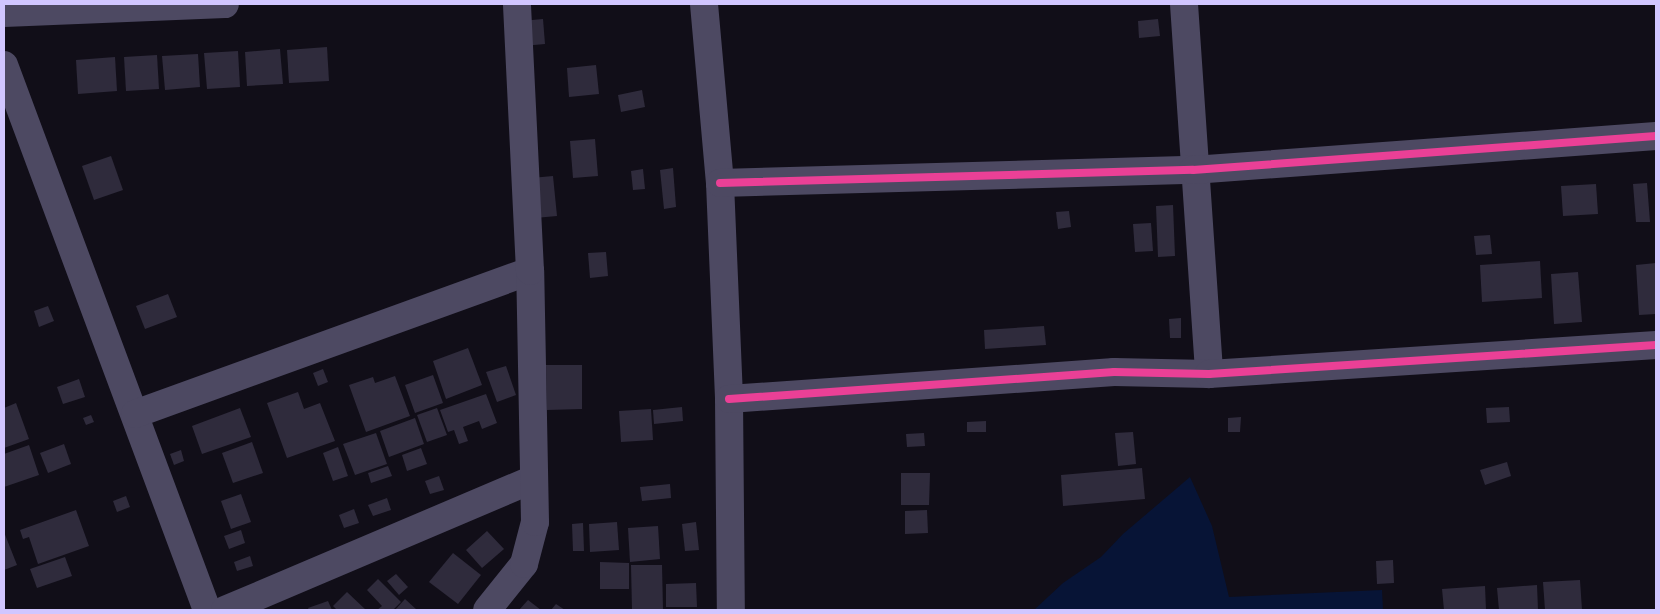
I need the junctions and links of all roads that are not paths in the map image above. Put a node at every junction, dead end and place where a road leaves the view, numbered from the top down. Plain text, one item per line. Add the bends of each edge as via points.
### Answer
1 (225, 4) edge
2 (517, 4) edge
3 (704, 4) edge
4 (1184, 4) edge
5 (169, 5) edge
6 (4, 13) edge
7 (4, 65) edge
8 (1656, 136) edge
9 (1193, 170) junction
10 (720, 183) junction
11 (530, 272) junction
12 (1656, 345) edge
13 (1209, 374) junction
14 (729, 399) junction
15 (135, 414) junction
16 (533, 479) junction
17 (206, 610) edge
18 (225, 610) edge
19 (486, 610) edge
20 (731, 610) edge

1 - 5 street
2 - 11 street
3 - 10 street
4 - 9 street
5 - 6 street
7 - 15 street
8 - 9 street
9 - 10 street
9 - 13 street
10 - 14 street
11 - 15 street
11 - 16 street
12 - 13 street
13 - 14 street via 1114,372
14 - 20 street
15 - 17 street
16 - 18 street
16 - 19 street via 535,522 524,564

